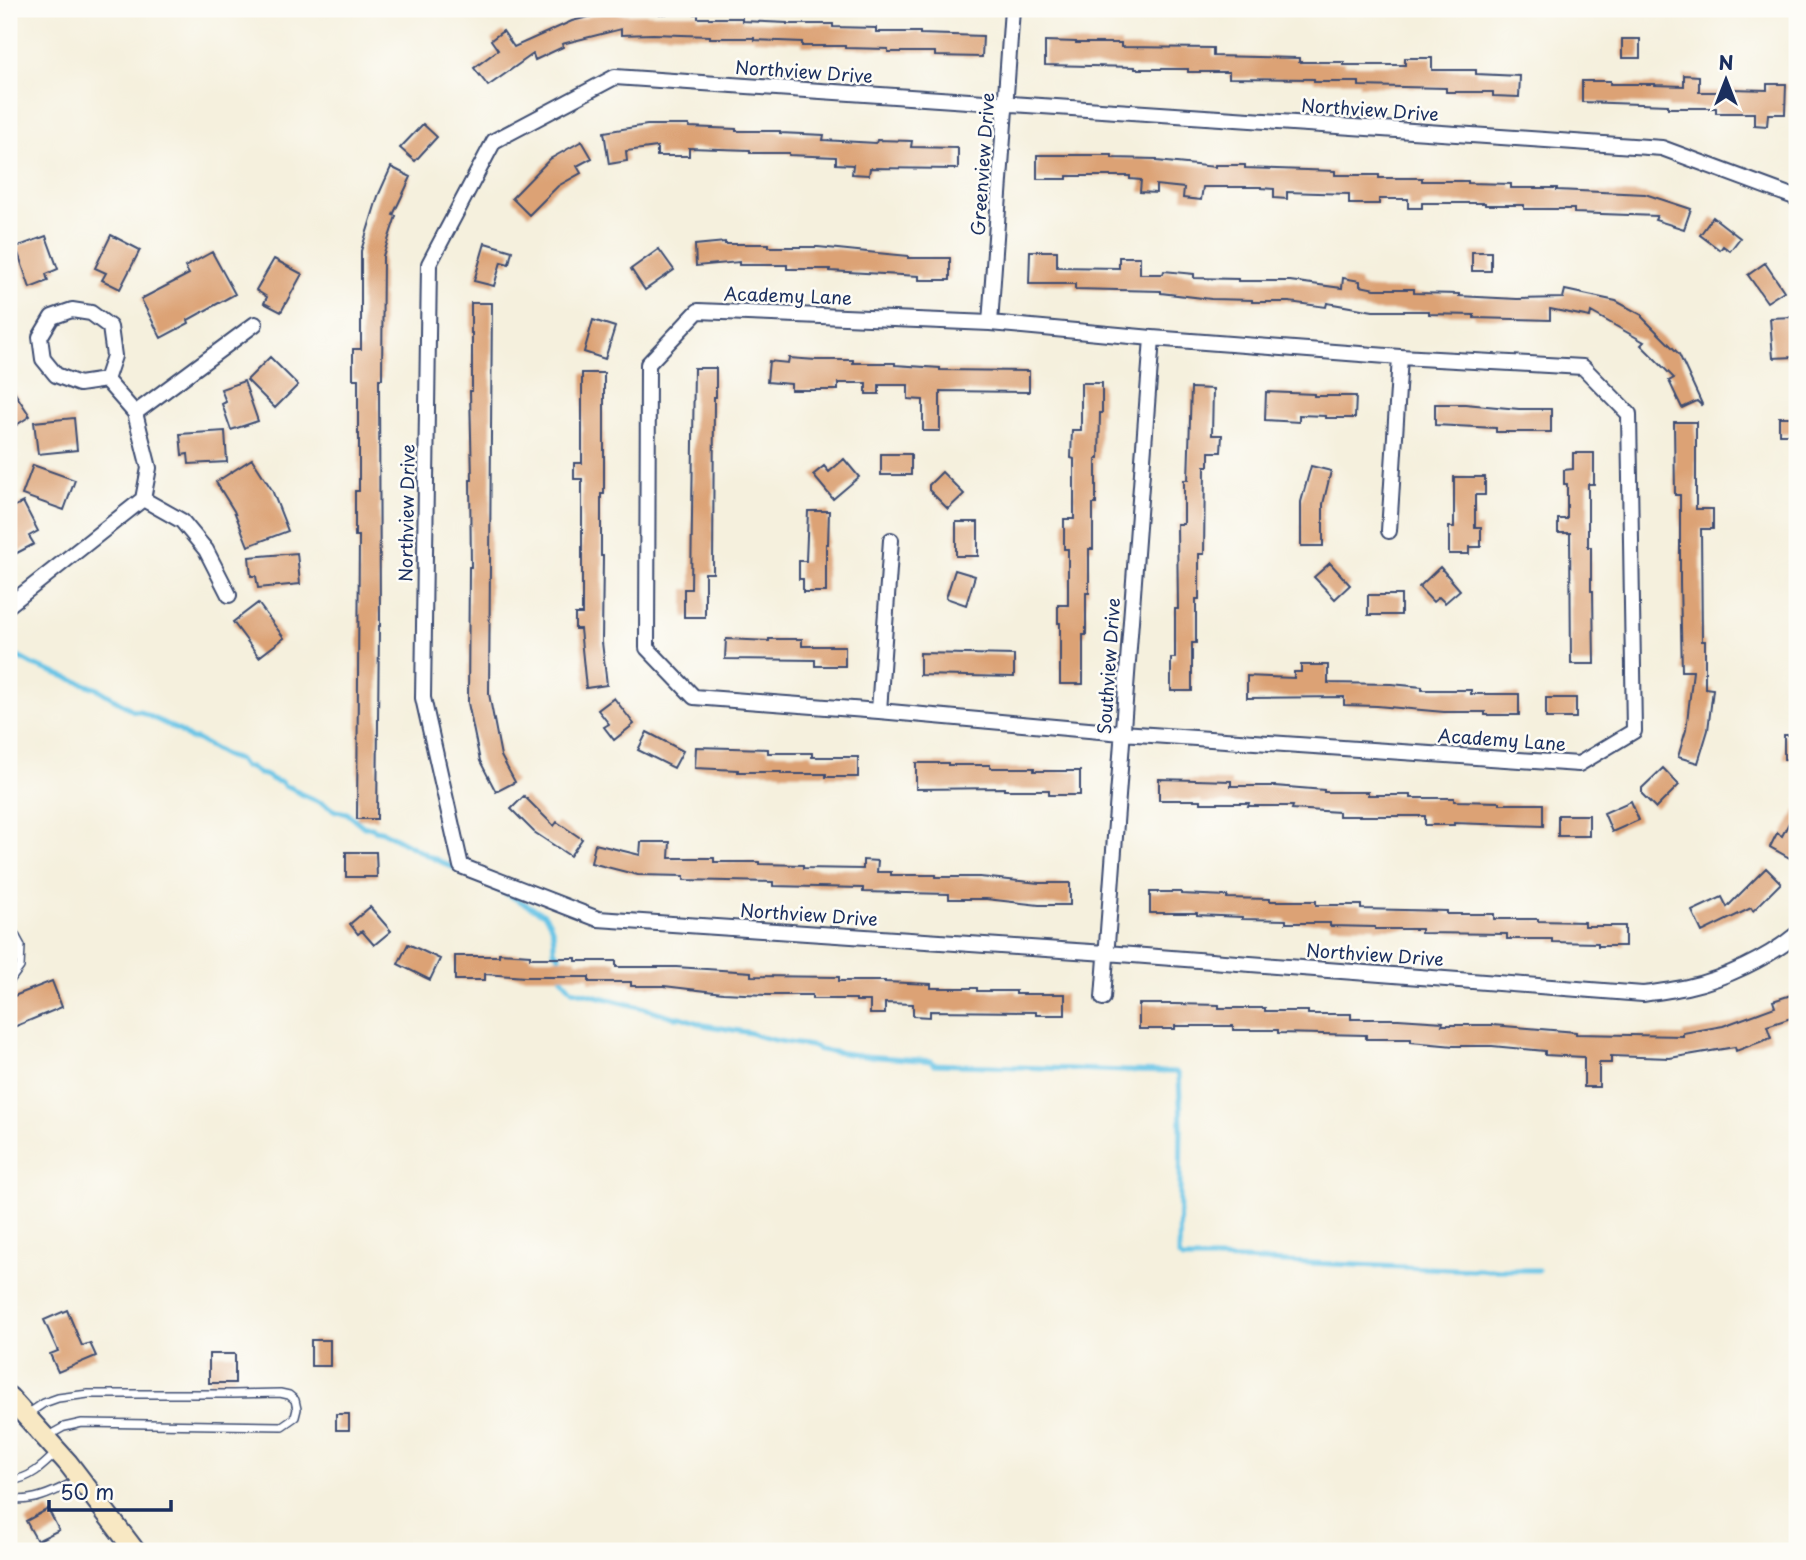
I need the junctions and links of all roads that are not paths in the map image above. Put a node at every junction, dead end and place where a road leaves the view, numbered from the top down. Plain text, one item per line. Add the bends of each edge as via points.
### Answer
1 (1012, 9) edge
2 (1005, 104) junction
3 (1797, 198) edge
4 (990, 323) junction
5 (255, 324) dead end
6 (1152, 338) junction
7 (1400, 357) junction
8 (106, 380) junction
9 (135, 413) junction
10 (143, 499) junction
11 (1389, 531) dead end
12 (891, 540) dead end
13 (229, 594) dead end
14 (9, 605) edge
15 (878, 711) junction
16 (1122, 733) junction
17 (9, 924) edge
18 (1797, 934) edge
19 (1106, 953) junction
20 (9, 982) edge
21 (1103, 998) dead end
22 (9, 1397) edge
23 (25, 1415) junction
24 (52, 1445) junction
25 (80, 1479) junction
26 (9, 1481) edge
27 (9, 1495) edge
28 (135, 1551) edge

1 - 2 street, Greenview Drive
2 - 3 street, Northview Drive via 1662,148
2 - 4 street, Greenview Drive
2 - 19 street, Northview Drive via 615,77 494,141 429,264 423,698 461,866 598,919
4 - 6 street, Academy Lane
4 - 15 street, Academy Lane via 698,311 648,364 647,648 694,697
5 - 9 street
6 - 7 street, Academy Lane
6 - 16 street, Southview Drive
7 - 11 street
7 - 16 street, Academy Lane via 1583,367 1629,414 1634,731 1579,764
8 - 8 street via 114,356 110,327 92,313 72,310 52,317 40,337 43,359 56,375 79,383
8 - 9 street
9 - 10 street via 149,468
10 - 13 street via 182,521 206,550
10 - 14 street
12 - 15 street
15 - 16 street, Academy Lane
16 - 19 street, Southview Drive
17 - 20 lane via 20,947 20,967
18 - 19 street, Northview Drive via 1778,950 1725,975 1689,987 1643,994
19 - 21 street, Southview Drive
22 - 23 main road
23 - 24 main road
23 - 24 lane via 58,1398 88,1395 280,1393 295,1400 297,1409 295,1417 282,1426 82,1423 64,1427
24 - 25 main road
24 - 26 lane via 37,1472
25 - 27 lane via 39,1498 21,1501
25 - 28 main road

